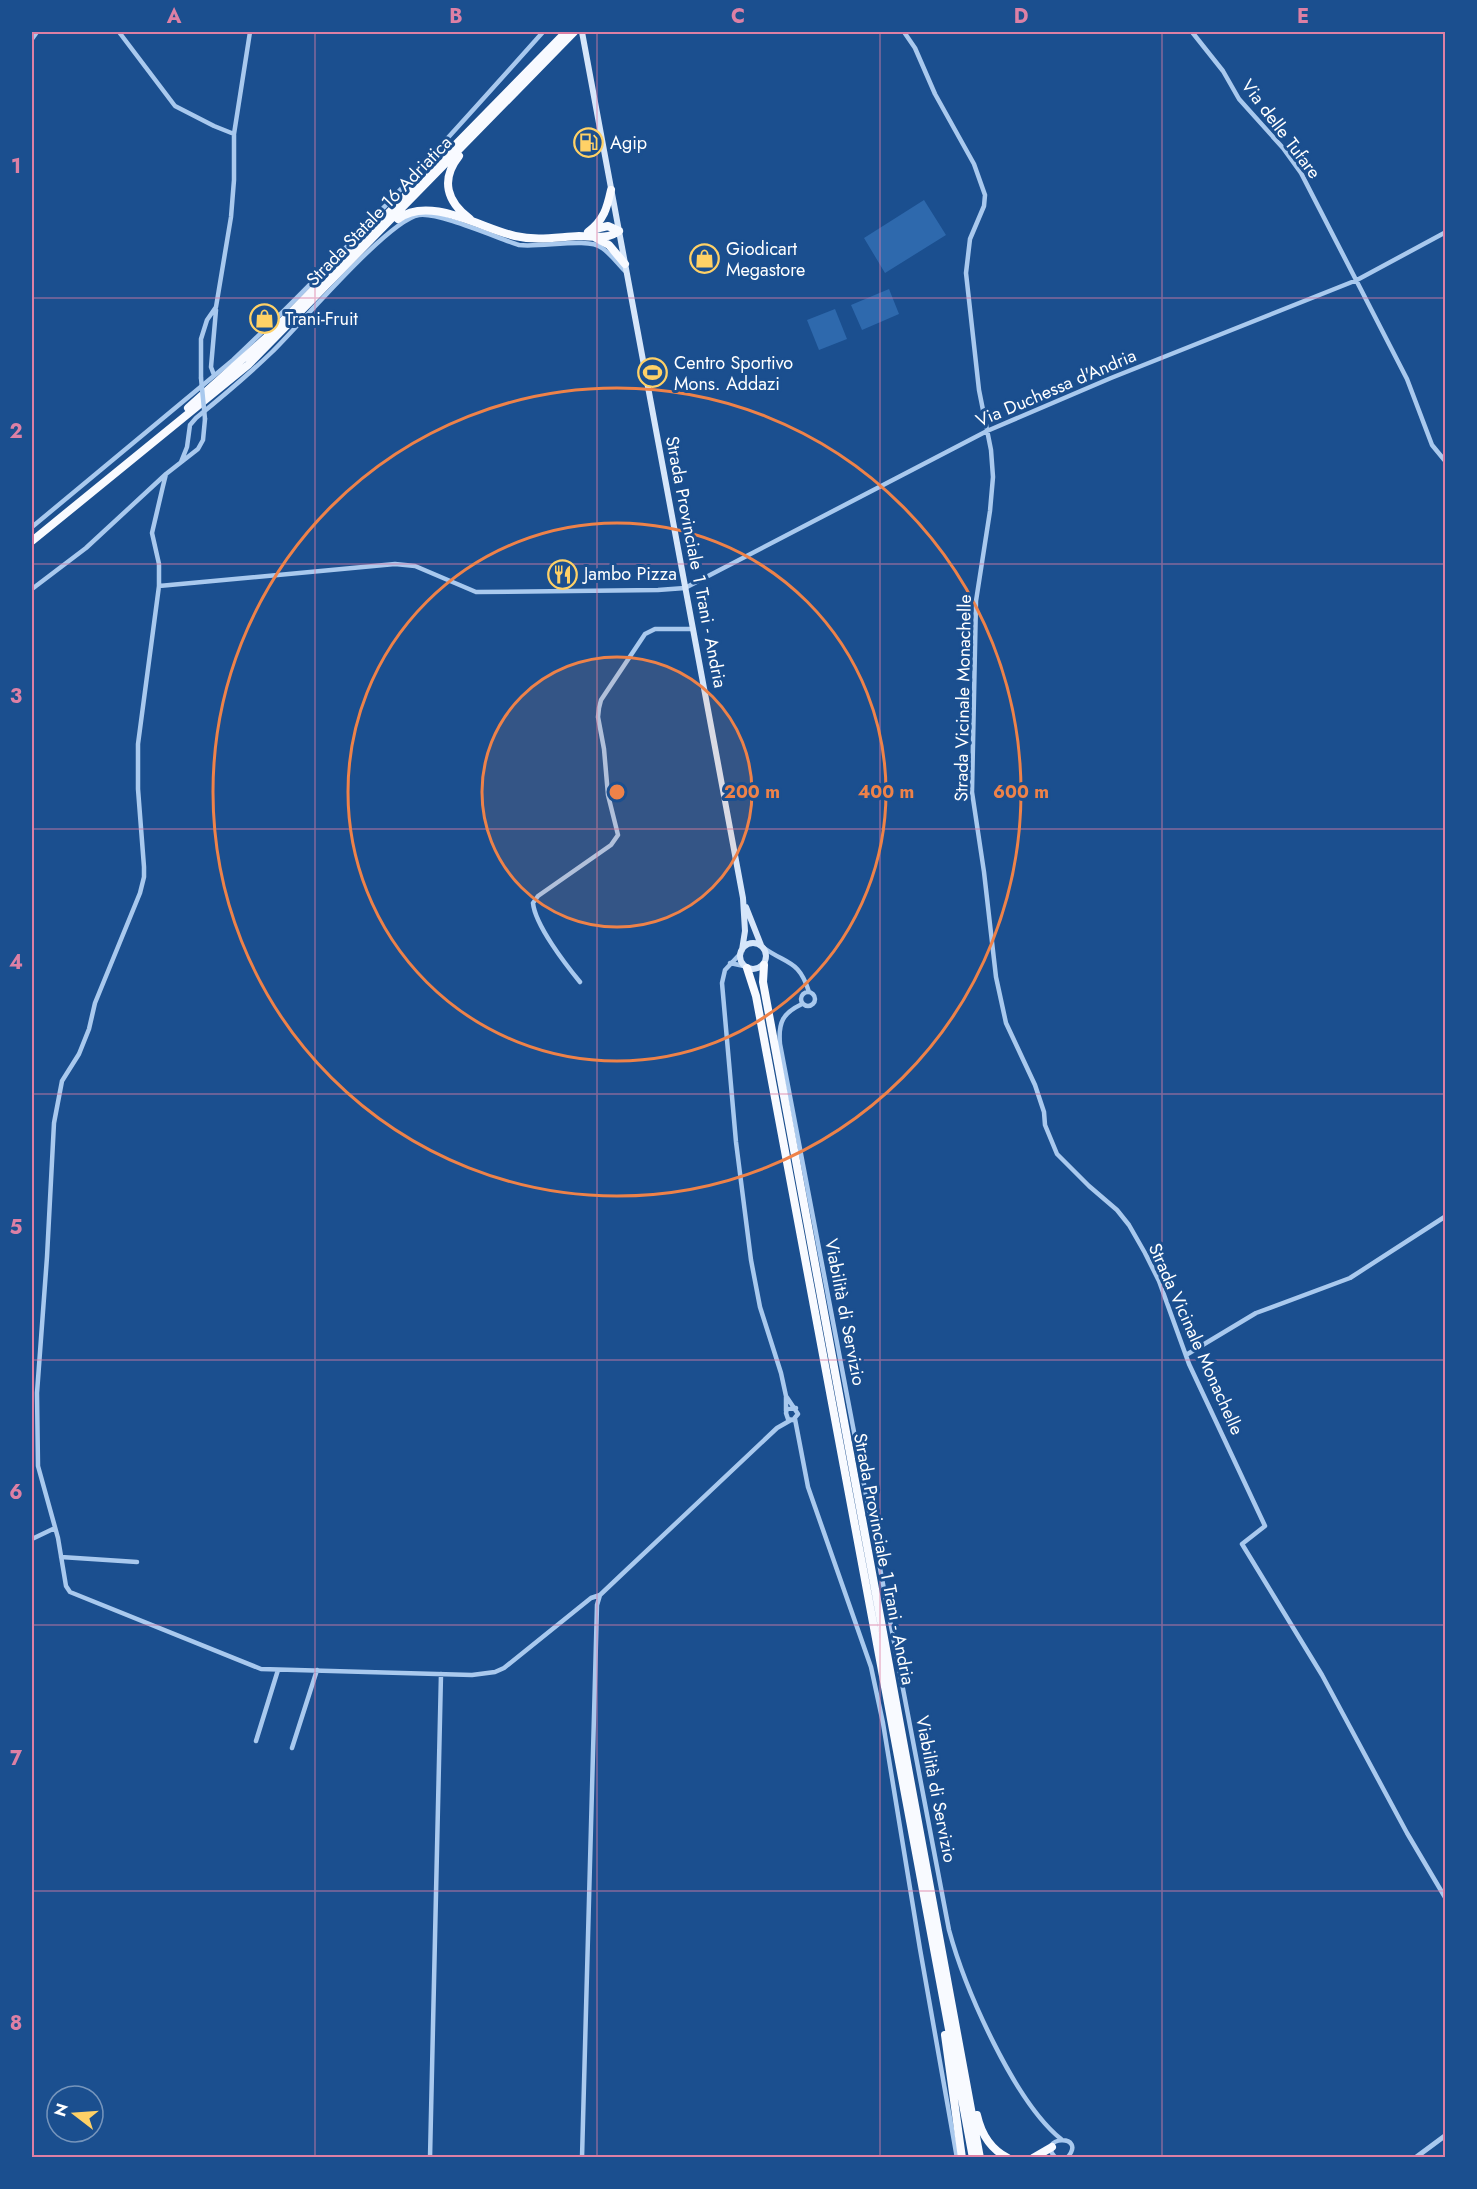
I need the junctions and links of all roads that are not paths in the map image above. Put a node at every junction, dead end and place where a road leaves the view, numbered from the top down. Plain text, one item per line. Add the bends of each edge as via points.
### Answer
1 (37, 32) edge
2 (120, 32) edge
3 (250, 32) edge
4 (543, 32) edge
5 (566, 32) edge
6 (579, 32) edge
7 (904, 32) edge
8 (1192, 32) edge
9 (32, 39) edge
10 (501, 105) junction
11 (234, 134) junction
12 (611, 190) junction
13 (476, 224) junction
14 (619, 231) junction
15 (1446, 232) edge
16 (591, 234) junction
17 (372, 240) junction
18 (625, 264) junction
19 (627, 273) junction
20 (1357, 280) junction
21 (216, 307) junction
22 (214, 375) junction
23 (987, 431) junction
24 (1446, 462) edge
25 (180, 465) junction
26 (166, 474) junction
27 (32, 527) edge
28 (32, 537) edge
29 (32, 541) edge
30 (159, 586) junction
31 (685, 588) junction
32 (32, 589) edge
33 (693, 629) junction
34 (743, 898) junction
35 (762, 946) junction
36 (741, 952) junction
37 (730, 963) junction
38 (764, 965) junction
39 (746, 967) junction
40 (580, 982) dead end
41 (809, 992) junction
42 (802, 1004) junction
43 (1446, 1216) edge
44 (1186, 1355) junction
45 (786, 1396) junction
46 (796, 1408) junction
47 (786, 1413) junction
48 (793, 1420) junction
49 (777, 1428) junction
50 (54, 1528) junction
51 (32, 1539) edge
52 (62, 1557) junction
53 (137, 1562) dead end
54 (600, 1595) junction
55 (278, 1670) junction
56 (317, 1670) junction
57 (441, 1674) junction
58 (256, 1741) dead end
59 (292, 1748) dead end
60 (1446, 1899) edge
61 (940, 1983) junction
62 (964, 2070) junction
63 (1446, 2135) edge
64 (1061, 2139) junction
65 (1052, 2147) junction
66 (1072, 2155) edge
67 (430, 2157) edge
68 (582, 2157) edge
69 (957, 2157) edge
70 (962, 2157) edge
71 (973, 2157) edge
72 (980, 2157) edge
73 (1008, 2157) edge
74 (1033, 2157) edge
75 (1056, 2157) edge
76 (1067, 2157) edge
77 (1415, 2157) edge

1 - 9 street
2 - 11 street via 175,106
3 - 11 street
4 - 22 street via 394,197 264,331
5 - 28 highway, Strada Statale 16 Adriatica via 241,362
6 - 10 highway, Strada Statale 16 Adriatica
6 - 12 main road, Strada Provinciale 1 Trani - Andria
7 - 23 street, Strada Vicinale Monachelle via 983,185 984,206 970,239 966,273
8 - 20 street, Via delle Tufare via 1239,99 1301,173
10 - 13 highway via 449,172 453,202
10 - 17 highway, Strada Statale 16 Adriatica
11 - 21 street via 231,217
12 - 14 main road, Strada Provinciale 1 Trani - Andria
12 - 16 highway via 607,209
13 - 16 highway via 535,239
13 - 17 highway via 432,210 412,210
14 - 16 highway via 608,226
14 - 18 main road, Strada Provinciale 1 Trani - Andria
15 - 20 street, Via Duchessa d'Andria
16 - 18 highway via 609,245
17 - 29 highway, Strada Statale 16 Adriatica via 248,365
18 - 19 main road, Strada Provinciale 1 Trani - Andria
19 - 25 street via 602,248 590,243 531,247 435,215 417,215 383,237 273,351 196,418 190,425
19 - 31 main road, Strada Provinciale 1 Trani - Andria
20 - 23 street, Via Duchessa d'Andria
20 - 24 street, Via delle Tufare via 1407,379 1432,445
21 - 22 street
21 - 25 street, bridge via 201,339 203,440
22 - 27 street
23 - 31 street, Via Duchessa d'Andria
23 - 44 street, Strada Vicinale Monachelle via 993,477 976,601 972,792 1006,1023 1041,1101 1049,1138 1057,1154 1129,1225 1158,1281
25 - 26 street
26 - 30 street via 152,533
26 - 32 street via 86,548
30 - 31 street via 395,564 415,566 476,592
30 - 50 street via 138,744 144,877 95,1003 89,1029 62,1081 54,1123 37,1407 38,1466
31 - 33 main road, Strada Provinciale 1 Trani - Andria
33 - 34 main road, Strada Provinciale 1 Trani - Andria
33 - 40 street via 655,629 645,634 601,700 598,717 608,795 618,835 611,845 533,903 563,963
34 - 35 main road, Strada Provinciale 1 Trani - Andria
34 - 36 main road, Strada Provinciale 1 Trani - Andria via 745,931
35 - 36 main road via 748,944
35 - 38 main road, Strada Provinciale 1 Trani - Andria via 767,957
35 - 41 street via 798,968
36 - 37 street
36 - 39 main road, Strada Provinciale 1 Trani - Andria
37 - 39 street
37 - 45 street via 722,977 722,995 751,1260
38 - 39 main road via 756,970
38 - 62 highway, Strada Provinciale 1 Trani - Andria via 763,982 779,1073
39 - 61 highway, Strada Provinciale 1 Trani - Andria via 756,996
41 - 42 street via 801,997
41 - 42 street via 815,996 814,1003 808,1007
42 - 64 street, Viabilità di Servizio via 784,1017 780,1044 950,1930 967,1981 1002,2057 1048,2128
43 - 44 street via 1350,1278 1256,1313
44 - 60 street, Strada Vicinale Monachelle via 1265,1526 1242,1544 1322,1675
45 - 46 street
45 - 47 street
46 - 47 street via 791,1407
46 - 48 street via 798,1414
47 - 48 street
47 - 49 street
48 - 49 street
48 - 69 street via 808,1487 871,1667
49 - 54 street
50 - 51 street
50 - 52 street
52 - 53 street
52 - 55 street via 70,1592 238,1661
54 - 57 street via 591,1598 504,1668 472,1675
54 - 68 street
55 - 56 street
55 - 58 street
56 - 57 street
56 - 59 street
57 - 67 street
61 - 70 highway
61 - 71 highway, Strada Provinciale 1 Trani - Andria
62 - 72 highway, Strada Provinciale 1 Trani - Andria
62 - 73 highway via 985,2136 999,2153
63 - 77 street
64 - 65 street
64 - 66 street, Viabilità di Servizio via 1070,2143
65 - 74 highway
65 - 75 street
66 - 76 street

